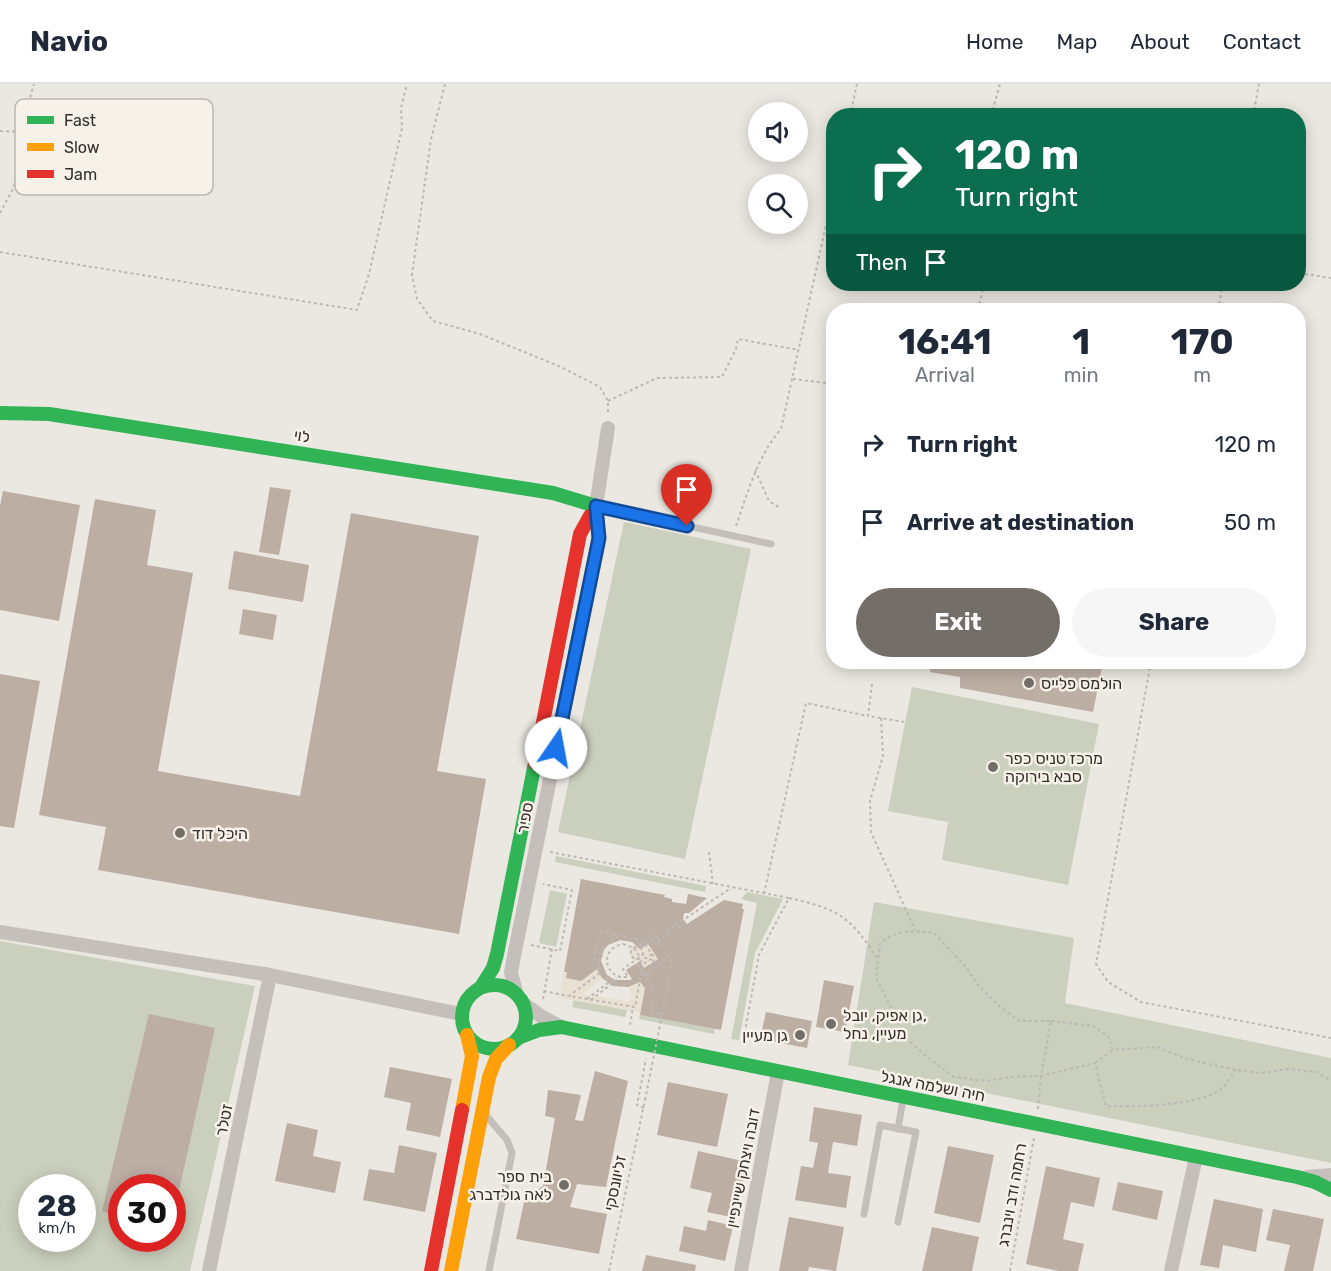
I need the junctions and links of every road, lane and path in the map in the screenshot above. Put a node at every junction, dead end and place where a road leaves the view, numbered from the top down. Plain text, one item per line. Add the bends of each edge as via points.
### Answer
1 (34, 84) edge
2 (407, 84) edge
3 (445, 84) edge
4 (857, 84) edge
5 (1000, 84) edge
6 (1259, 84) edge
7 (30, 99) edge
8 (852, 108) edge
9 (994, 108) edge
10 (1254, 108) edge
11 (0, 131) edge
12 (15, 132) edge
13 (15, 178) edge
14 (0, 213) edge
15 (826, 226) edge
16 (0, 252) edge
17 (1306, 274) edge
18 (1331, 278) edge
19 (799, 350) junction
20 (793, 379) junction
21 (826, 383) edge
22 (608, 401) junction
23 (0, 413) edge
24 (608, 428) joint
25 (755, 470) junction
26 (596, 506) junction
27 (780, 508) dead end
28 (732, 536) junction
29 (771, 544) dead end
30 (1150, 669) edge
31 (872, 684) dead end
32 (868, 716) junction
33 (881, 718) junction
34 (905, 722) dead end
35 (550, 852) dead end
36 (709, 852) dead end
37 (543, 884) dead end
38 (713, 884) junction
39 (732, 887) junction
40 (764, 894) junction
41 (789, 898) junction
42 (683, 924) dead end
43 (915, 930) junction
44 (0, 932) edge
45 (658, 941) junction
46 (531, 945) dead end
47 (645, 945) junction
48 (641, 948) junction
49 (552, 949) junction
50 (653, 956) junction
51 (669, 957) junction
52 (878, 960) junction
53 (270, 975) junction
54 (645, 975) junction
55 (618, 976) junction
56 (481, 987) junction
57 (544, 991) junction
58 (569, 996) junction
59 (520, 999) junction
60 (589, 999) junction
61 (542, 1005) dead end
62 (633, 1007) junction
63 (462, 1014) junction
64 (662, 1015) junction
65 (1051, 1021) junction
66 (630, 1025) dead end
67 (561, 1027) junction
68 (467, 1035) junction
69 (1331, 1038) edge
70 (513, 1042) junction
71 (648, 1045) junction
72 (742, 1047) dead end
73 (1113, 1050) junction
74 (1095, 1063) junction
75 (1236, 1070) junction
76 (778, 1072) junction
77 (1041, 1076) junction
78 (1331, 1082) edge
79 (903, 1097) junction
80 (644, 1108) junction
81 (482, 1112) junction
82 (1037, 1124) junction
83 (898, 1129) junction
84 (1196, 1156) junction
85 (1331, 1175) edge
86 (1297, 1177) junction
87 (1331, 1190) edge
88 (864, 1215) dead end
89 (898, 1222) dead end
90 (209, 1271) edge
91 (431, 1271) edge
92 (451, 1271) edge
93 (489, 1271) edge
94 (609, 1271) edge
95 (741, 1271) edge
96 (1010, 1271) edge
97 (1171, 1271) edge

1 - 7 path
2 - 16 path via 401,108 402,128 369,274 357,310
3 - 22 path via 431,139 412,275 417,299 433,321 480,334 561,367 600,387
4 - 8 path
5 - 9 path
6 - 10 path
11 - 12 path
13 - 14 path
15 - 19 path
17 - 18 path
19 - 20 path
19 - 22 path via 738,339 722,377 657,378
20 - 21 path
20 - 25 path via 781,429
22 - 24 path
23 - 26 street, לוי via 49,414 267,447 553,493
24 - 26 street, ספיר
25 - 27 path via 770,501
25 - 28 path
26 - 28 lane
26 - 56 street, ספיר via 580,534 493,968
26 - 59 street, ספיר via 599,538 514,956 512,973
28 - 29 lane
30 - 69 path via 1096,964 1108,982 1141,1002
31 - 32 path
32 - 33 path
32 - 40 path via 806,703
33 - 34 path
33 - 43 path via 883,756 870,801 871,832
35 - 38 path
36 - 38 path
37 - 49 path via 572,890 560,951
38 - 39 path
39 - 40 path
39 - 47 path
40 - 41 path
41 - 52 path via 830,909 844,918 863,936
41 - 72 path via 759,955
42 - 45 path
43 - 52 path via 891,934 880,944
43 - 65 path via 934,933 977,984 1019,1021
44 - 53 street
45 - 51 path
45 - 54 path, bridge via 654,936 641,945 624,936 610,940 600,951 599,967 613,983 627,985
46 - 49 path
47 - 48 path
47 - 50 path
47 - 58 path via 642,940 600,933 594,962 600,973
48 - 48 path via 643,956 632,956 632,950
49 - 57 path
50 - 54 path via 639,967
50 - 62 path via 650,976 641,974
51 - 54 path
51 - 64 path, זליוונסקי via 672,962
52 - 77 path via 876,978 906,1038 954,1077 986,1081
53 - 63 street
53 - 90 street, זטלר
54 - 64 path via 654,988 650,1012
55 - 55 path via 628,976 623,969 640,957 629,945 618,945 607,957 608,968
55 - 60 path
56 - 59 street via 501,985
56 - 63 street via 468,998
57 - 58 path
57 - 61 path
58 - 60 path
59 - 67 street, חיה ושלמה אנגל
59 - 70 street via 526,1022
60 - 62 path
62 - 66 path
63 - 68 street
64 - 80 path, זליוונסקי, bridge
65 - 73 path via 1093,1026 1108,1036
65 - 77 path, רחמה ודב וינברג
67 - 70 street, חיה ושלמה אנגל via 533,1032
67 - 71 street, חיה ושלמה אנגל
68 - 70 street via 491,1049
68 - 91 street via 472,1056 470,1072
70 - 81 street via 496,1059
71 - 76 street, חיה ושלמה אנגל
71 - 80 path via 637,1105
73 - 74 path
73 - 75 path via 1157,1047 1187,1059
74 - 75 path via 1106,1106 1166,1105 1202,1097 1221,1089
74 - 77 path
75 - 78 path via 1317,1072
76 - 79 street, חיה ושלמה אנגל
76 - 95 street, דובה ויצחק שיינפיין
77 - 82 path, רחמה ודב וינברג
79 - 82 street, חיה ושלמה אנגל
79 - 83 lane
80 - 94 path, זליוונסקי
81 - 92 street
81 - 93 lane via 507,1140 512,1153
82 - 84 street, חיה ושלמה אנגל
82 - 96 path, רחמה ודב וינברג
83 - 88 lane via 880,1125
83 - 89 lane via 916,1132
84 - 86 street, חיה ושלמה אנגל
84 - 97 street
85 - 86 street, חיה ושלמה אנגל
86 - 87 street, חיה ושלמה אנגל

